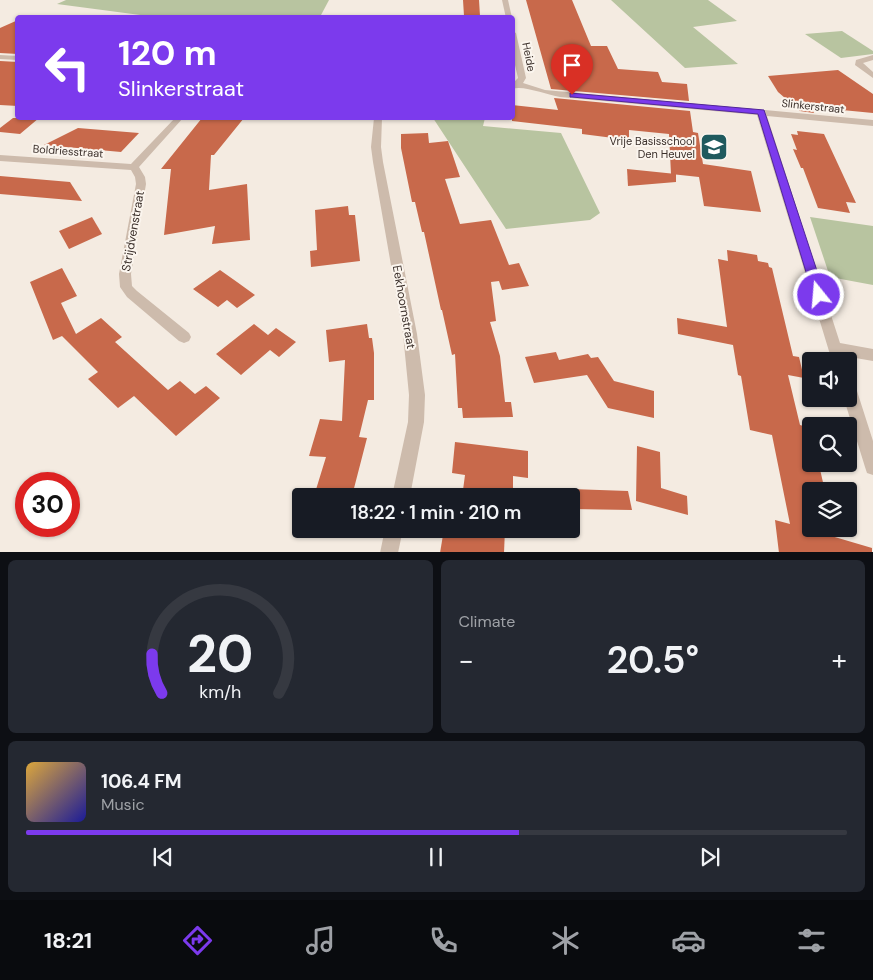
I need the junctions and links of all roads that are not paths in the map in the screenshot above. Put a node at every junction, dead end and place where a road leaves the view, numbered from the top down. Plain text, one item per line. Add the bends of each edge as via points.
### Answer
1 (505, 0) edge
2 (508, 15) edge
3 (515, 46) edge
4 (0, 57) edge
5 (873, 57) edge
6 (15, 58) edge
7 (873, 76) edge
8 (516, 85) edge
9 (761, 112) junction
10 (177, 120) edge
11 (378, 120) edge
12 (873, 123) edge
13 (0, 158) edge
14 (134, 167) junction
15 (184, 337) dead end
16 (836, 352) edge
17 (857, 355) edge
18 (873, 355) edge
19 (854, 407) edge
20 (873, 467) edge
21 (404, 488) edge
22 (392, 538) edge
23 (389, 552) edge

1 - 2 street
3 - 8 street, Heide via 522,78
4 - 6 street
5 - 7 street via 859,62
8 - 9 street, Slinkerstraat via 552,93
9 - 12 street, Slinkerstraat
9 - 16 street
10 - 14 street
11 - 21 street, Eekhoornstraat via 378,162 410,334 417,395 416,422
13 - 14 street, Boldriesstraat
14 - 15 street, Strijdvenstraat via 141,184 125,274 126,287
17 - 18 street
19 - 20 street
22 - 23 street

